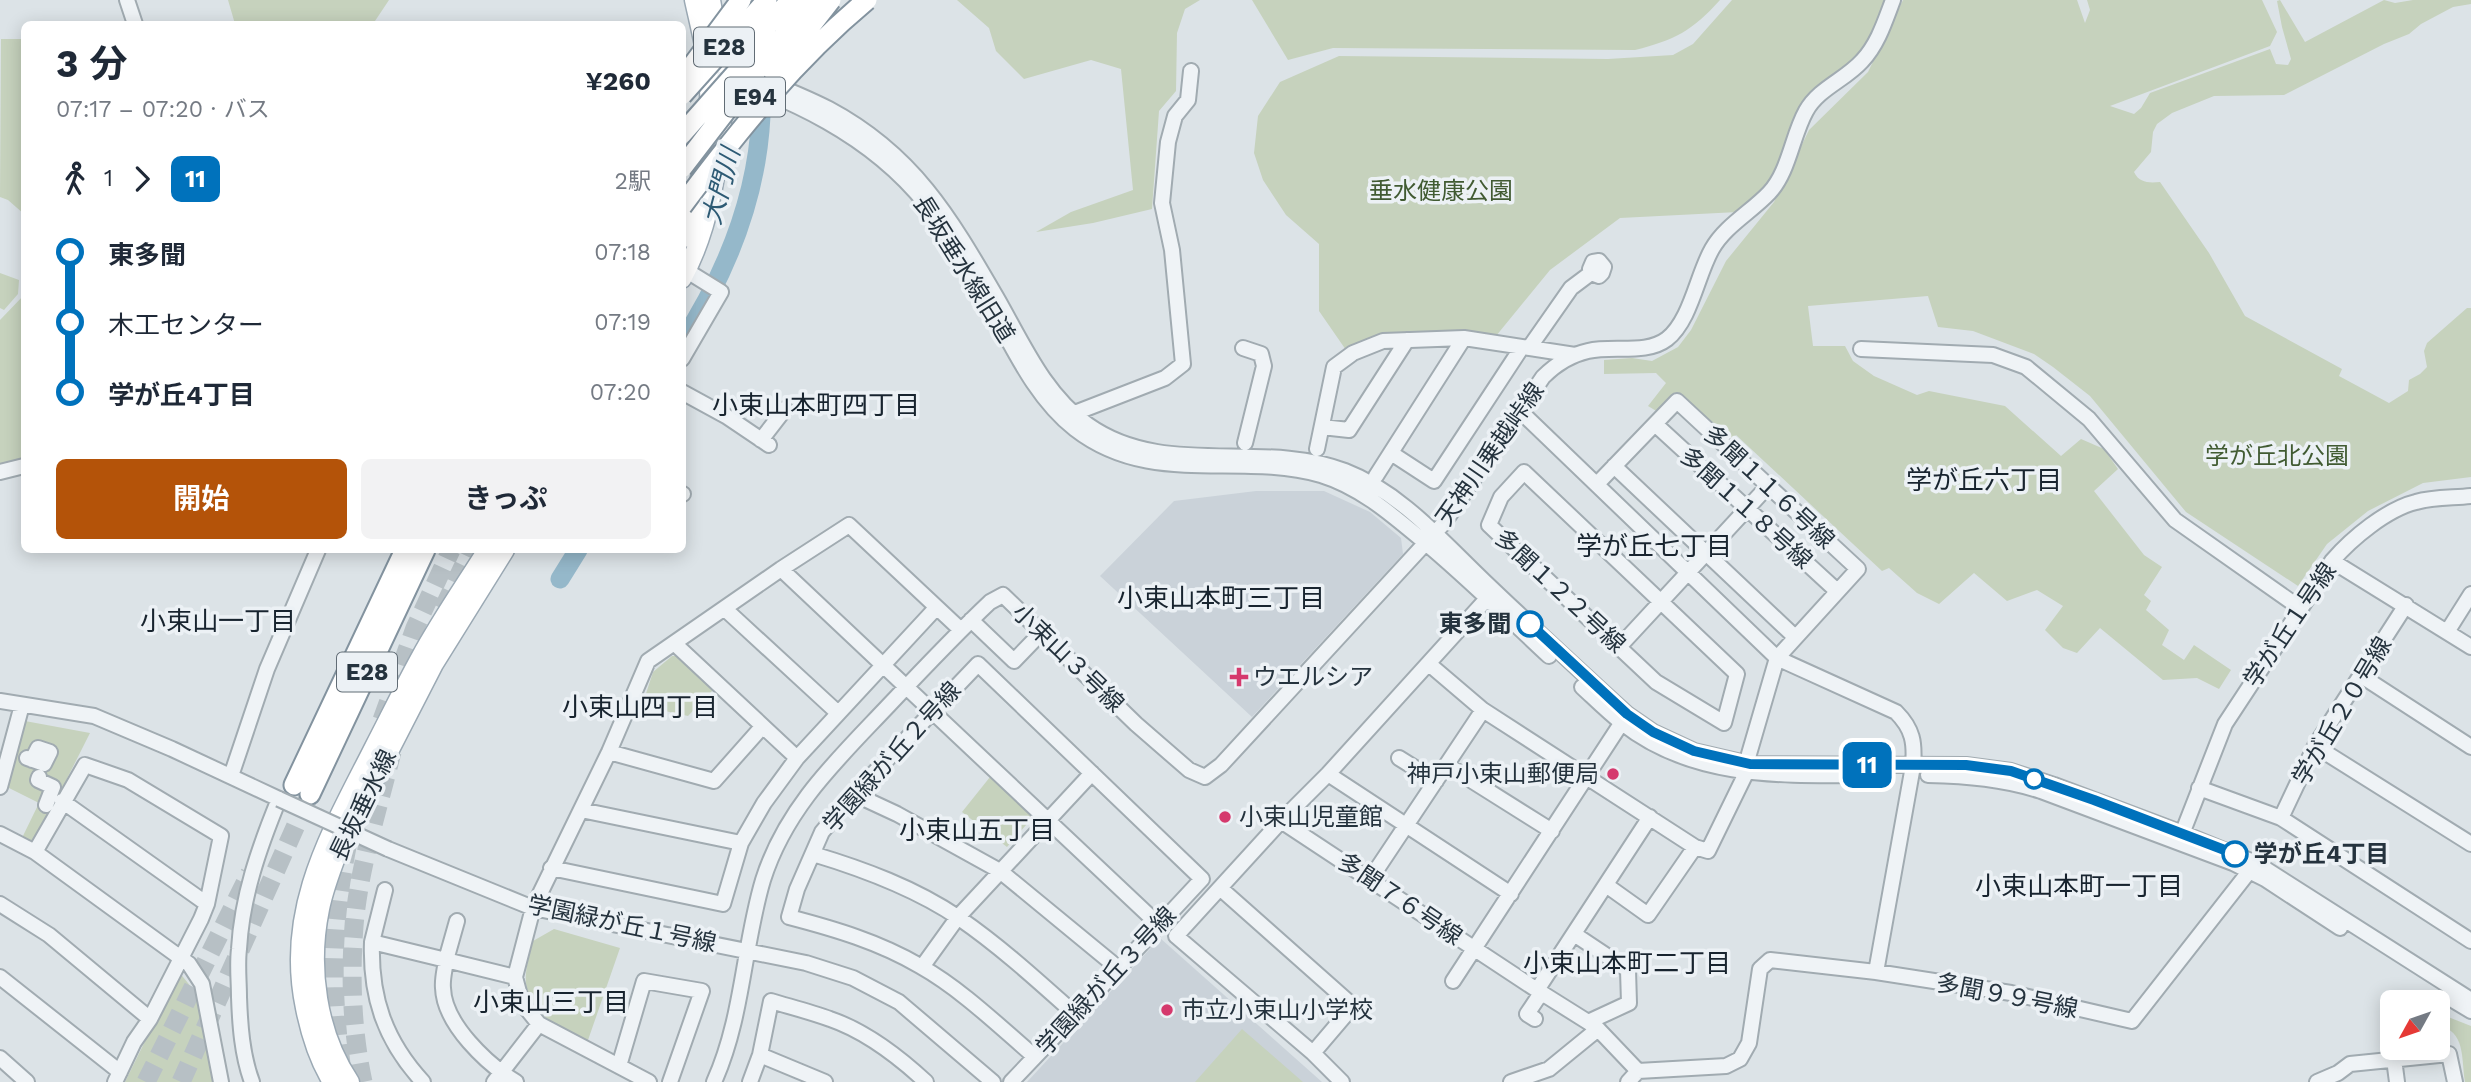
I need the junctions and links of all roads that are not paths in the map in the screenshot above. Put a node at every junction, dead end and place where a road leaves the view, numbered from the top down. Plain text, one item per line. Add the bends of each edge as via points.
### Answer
1 (127, 0) edge
2 (694, 0) edge
3 (711, 0) edge
4 (741, 0) edge
5 (767, 0) edge
6 (775, 0) edge
7 (791, 0) edge
8 (797, 0) edge
9 (809, 0) edge
10 (831, 0) edge
11 (867, 0) edge
12 (1894, 0) edge
13 (134, 21) edge
14 (718, 69) junction
15 (1191, 71) dead end
16 (686, 75) edge
17 (686, 91) edge
18 (686, 119) edge
19 (686, 129) edge
20 (686, 162) edge
21 (686, 191) edge
22 (686, 201) edge
23 (686, 230) edge
24 (686, 272) edge
25 (1591, 273) dead end
26 (686, 275) edge
27 (1464, 338) junction
28 (1407, 340) junction
29 (1243, 348) dead end
30 (1525, 348) junction
31 (1861, 349) dead end
32 (686, 352) edge
33 (1575, 355) junction
34 (686, 394) edge
35 (785, 409) dead end
36 (1520, 411) junction
37 (1067, 416) junction
38 (1655, 424) junction
39 (1322, 427) junction
40 (1245, 443) dead end
41 (1317, 449) dead end
42 (1391, 453) junction
43 (1614, 466) junction
44 (21, 467) edge
45 (0, 472) edge
46 (1376, 476) dead end
47 (1597, 484) junction
48 (1768, 486) junction
49 (2471, 496) edge
50 (1747, 509) junction
51 (1430, 538) junction
52 (317, 553) edge
53 (404, 553) edge
54 (423, 553) edge
55 (485, 553) edge
56 (503, 553) edge
57 (1706, 553) junction
58 (2332, 561) junction
59 (781, 569) junction
60 (1689, 572) junction
61 (1837, 591) junction
62 (2471, 594) edge
63 (1491, 595) junction
64 (1661, 601) junction
65 (2406, 605) junction
66 (936, 608) junction
67 (2300, 608) junction
68 (725, 609) junction
69 (966, 625) junction
70 (1042, 632) junction
71 (2446, 632) junction
72 (1795, 637) junction
73 (674, 644) junction
74 (1619, 647) junction
75 (2471, 647) edge
76 (1777, 657) junction
77 (883, 664) junction
78 (1429, 664) junction
79 (2360, 675) junction
80 (906, 687) junction
81 (0, 701) edge
82 (22, 705) junction
83 (1483, 710) junction
84 (932, 711) junction
85 (838, 713) junction
86 (1624, 719) junction
87 (762, 727) junction
88 (2315, 746) junction
89 (2471, 747) edge
90 (5, 748) edge
91 (609, 752) junction
92 (41, 758) dead end
93 (797, 758) junction
94 (1399, 758) dead end
95 (1749, 763) junction
96 (1447, 765) junction
97 (1911, 770) junction
98 (1092, 773) junction
99 (1328, 774) junction
100 (231, 776) junction
101 (1205, 776) joint
102 (1588, 776) junction
103 (1436, 781) junction
104 (0, 787) edge
105 (2199, 788) junction
106 (57, 792) junction
107 (855, 794) junction
108 (279, 799) junction
109 (46, 805) dead end
110 (581, 810) junction
111 (1650, 817) junction
112 (2281, 818) junction
113 (1049, 820) junction
114 (1281, 821) junction
115 (1406, 826) junction
116 (1552, 831) junction
117 (0, 834) edge
118 (2180, 838) junction
119 (741, 844) junction
120 (2471, 844) edge
121 (1695, 846) junction
122 (35, 852) junction
123 (813, 854) junction
124 (2253, 867) junction
125 (551, 868) junction
126 (1000, 871) junction
127 (1371, 878) junction
128 (1202, 879) joint
129 (1606, 885) junction
130 (1220, 888) junction
131 (385, 890) dead end
132 (1511, 894) junction
133 (0, 904) edge
134 (206, 904) junction
135 (533, 908) junction
136 (958, 917) junction
137 (457, 921) dead end
138 (1159, 925) junction
139 (1574, 934) junction
140 (372, 942) junction
141 (2471, 942) edge
142 (1475, 948) junction
143 (748, 951) junction
144 (181, 958) junction
145 (446, 960) junction
146 (922, 967) junction
147 (1118, 968) junction
148 (1876, 972) junction
149 (0, 977) edge
150 (515, 977) junction
151 (1452, 981) dead end
152 (1539, 991) junction
153 (2471, 1000) edge
154 (2471, 1012) edge
155 (1075, 1014) junction
156 (150, 1019) junction
157 (1535, 1019) dead end
158 (539, 1024) junction
159 (1593, 1026) junction
160 (1313, 1054) junction
161 (760, 1055) junction
162 (1035, 1056) junction
163 (0, 1058) edge
164 (2450, 1059) edge
165 (2385, 1060) edge
166 (2394, 1060) edge
167 (619, 1066) junction
168 (118, 1077) edge
169 (497, 1077) edge
170 (1633, 1077) edge
171 (2339, 1078) edge
172 (27, 1082) edge
173 (221, 1082) edge
174 (252, 1082) edge
175 (332, 1082) edge
176 (350, 1082) edge
177 (423, 1082) edge
178 (516, 1082) edge
179 (649, 1082) edge
180 (670, 1082) edge
181 (714, 1082) edge
182 (750, 1082) edge
183 (825, 1082) edge
184 (926, 1082) edge
185 (993, 1082) edge
186 (1011, 1082) edge
187 (1342, 1082) edge
188 (1511, 1082) edge
189 (2317, 1082) edge
190 (2397, 1082) edge
191 (2455, 1082) edge

1 - 13 street
2 - 14 main road
3 - 14 main road
4 - 16 highway, bridge
5 - 17 highway, E28, bridge
6 - 14 highway
7 - 18 highway, E28, bridge
8 - 14 highway
9 - 19 highway, bridge via 750,57
9 - 20 highway, E94, bridge
10 - 21 highway, E94, bridge
11 - 22 highway, bridge via 766,98
12 - 33 street, 天神川乗越峠線 via 1862,61 1811,102 1771,192 1714,246 1672,333 1654,346
14 - 23 main road
14 - 24 main road via 723,107 718,164 705,222
14 - 37 street, 長坂垂水線旧道 via 829,109 882,144 911,171 952,221
15 - 37 street via 1188,100 1175,116 1168,142 1162,203 1172,250 1183,364 1165,378
25 - 30 street via 1571,288
26 - 32 street via 722,292
27 - 28 street
27 - 30 street
27 - 42 street
28 - 39 street via 1349,430
28 - 39 street via 1383,341 1334,367
29 - 40 street via 1261,354 1264,366
30 - 33 street
30 - 42 street via 1434,481
31 - 67 street via 1993,355 2026,367 2089,419 2175,520
33 - 36 street, 天神川乗越峠線 via 1543,377
34 - 35 street via 765,443
36 - 47 street
36 - 51 street, 天神川乗越峠線
37 - 51 street, 長坂垂水線旧道 via 1112,440 1143,450 1294,458 1338,468 1410,512
38 - 43 street, 多聞１１６号線
38 - 48 street, 多聞１１６号線 via 1676,401
38 - 50 street, 多聞１１８号線
39 - 41 street
42 - 46 street
43 - 47 street, 多聞１１６号線
43 - 57 street
44 - 45 street
47 - 60 street
48 - 50 street
48 - 61 street, 多聞１１６号線 via 1858,569
49 - 58 street, 学が丘１号線 via 2416,502 2381,519
50 - 57 street
50 - 61 street, 多聞１１８号線
51 - 63 street, 長坂垂水線旧道
51 - 101 street, 天神川乗越峠線 via 1221,765
52 - 100 street via 267,669
53 - 54 highway, E28 via 302,789
55 - 175 main road, 長坂垂水線 via 421,656 326,841 305,905 300,977 308,1023
56 - 176 main road, 長坂垂水線 via 435,663 340,847 326,888 316,932 317,990 332,1048
57 - 60 street
57 - 72 street
58 - 65 street
58 - 67 street, 学が丘１号線
59 - 66 street via 849,525
59 - 68 street
59 - 77 street
60 - 64 street
60 - 76 street
61 - 72 street, 多聞１１６号線
62 - 71 street
63 - 78 street
63 - 86 street, 長坂垂水線旧道
64 - 74 street
64 - 74 street, 多聞１２２号線 via 1737,674 1724,723 1656,682
64 - 74 street, 多聞１２２号線 via 1524,472 1501,497 1489,524
65 - 71 street
65 - 79 street, 学が丘２０号線
66 - 69 street
66 - 77 street
67 - 105 street, 学が丘１号線 via 2228,718
68 - 73 street
68 - 85 street
69 - 70 street via 1014,661
69 - 70 street, 小束山３号線 via 1003,595
69 - 80 street, 小束山３号線
70 - 101 street, 小束山３号線 via 1147,734 1189,770
71 - 75 street
72 - 76 street, 多聞１１６号線
73 - 87 street
73 - 91 street via 648,661
76 - 95 street
76 - 97 street via 1896,712 1911,731
77 - 80 street
77 - 85 street
78 - 83 street
78 - 99 street
79 - 88 street, 学が丘２０号線
79 - 89 street
80 - 84 street
80 - 143 street, 小束山３号線 via 816,784 784,829 763,881
81 - 82 street, 学園緑が丘１号線
82 - 90 street
82 - 100 street, 学園緑が丘１号線 via 94,716
83 - 96 street
83 - 102 street
84 - 98 street, 学園緑が丘２号線 via 978,664
84 - 107 street, 学園緑が丘２号線
84 - 113 street
85 - 93 street
86 - 95 street, 長坂垂水線旧道 via 1671,752 1710,766
86 - 102 street
87 - 91 street via 714,781
87 - 93 street
88 - 112 street, 学が丘２０号線
88 - 120 street
90 - 104 street
91 - 110 street
92 - 106 street via 38,780
93 - 119 street
94 - 103 street
95 - 97 street, 長坂垂水線旧道
95 - 121 street via 1708,851
96 - 103 street
96 - 116 street
97 - 118 street, 長坂垂水線旧道 via 2012,782
97 - 148 street
98 - 113 street
98 - 128 street, 学園緑が丘２号線
99 - 114 street
99 - 115 street
100 - 108 street, 学園緑が丘１号線
102 - 111 street
102 - 116 street
103 - 115 street
105 - 112 street
105 - 118 street, 学が丘１号線
106 - 109 street
106 - 122 street
106 - 134 street
106 - 134 street via 85,765 128,780 221,836
107 - 123 street, 学園緑が丘２号線 via 822,832
107 - 126 street
108 - 135 street, 学園緑が丘１号線, bridge
108 - 174 street via 251,876 238,950 240,1027
110 - 119 street
110 - 125 street
111 - 121 street
111 - 129 street
112 - 141 street
113 - 126 street
113 - 138 street
114 - 127 street, 多聞７６号線
114 - 130 street
115 - 127 street
115 - 132 street
116 - 132 street
117 - 122 street
118 - 124 street, 長坂垂水線旧道
119 - 125 street via 723,904
121 - 129 street via 1648,915
122 - 144 street
123 - 136 street via 869,871
123 - 146 street, 学園緑が丘２号線 via 789,917 838,929
124 - 148 street, 多聞９９号線 via 2132,1021 2011,993
124 - 153 street, 長坂垂水線旧道
124 - 154 street, 長坂垂水線旧道
125 - 135 street
126 - 136 street
126 - 147 street
127 - 142 street, 多聞７６号線
128 - 138 street, 学園緑が丘３号線
129 - 139 street
130 - 160 street via 1353,1006
130 - 160 street via 1176,936
131 - 140 street
132 - 142 street
133 - 156 street via 49,935
134 - 144 street
135 - 143 street, 学園緑が丘１号線
135 - 150 street
136 - 146 street
136 - 155 street
137 - 145 street
138 - 147 street, 学園緑が丘３号線
139 - 152 street
139 - 159 street via 1628,970 1629,1003
140 - 145 street
140 - 177 street via 374,992 383,1021 396,1049
142 - 151 street
142 - 152 street, 多聞７６号線
143 - 181 street, 小束山３号線 via 741,995
143 - 185 street, 学園緑が丘１号線 via 853,978 899,1002
144 - 156 street
144 - 173 street via 202,984
145 - 150 street
145 - 169 street via 443,988 448,1010
146 - 162 street, 学園緑が丘２号線 via 981,1009
147 - 155 street, 学園緑が丘３号線
148 - 170 street, 多聞９９号線 via 1770,960 1760,969 1749,1043 1740,1059 1726,1066
149 - 168 street
150 - 158 street via 522,1003
152 - 157 street via 1527,1014
152 - 159 street, 多聞７６号線
155 - 162 street, 学園緑が丘３号線
156 - 168 street
158 - 167 street
158 - 169 street
159 - 170 street, 多聞７６号線
159 - 188 street via 1549,1069
160 - 187 street
161 - 182 street
161 - 183 street
161 - 184 street via 771,1002 832,1019 875,1042
162 - 186 street, 学園緑が丘３号線
163 - 172 street
164 - 191 street
165 - 171 street via 2350,1064
166 - 190 street
167 - 179 street
167 - 180 street via 645,981 702,991
169 - 178 street
171 - 189 street

